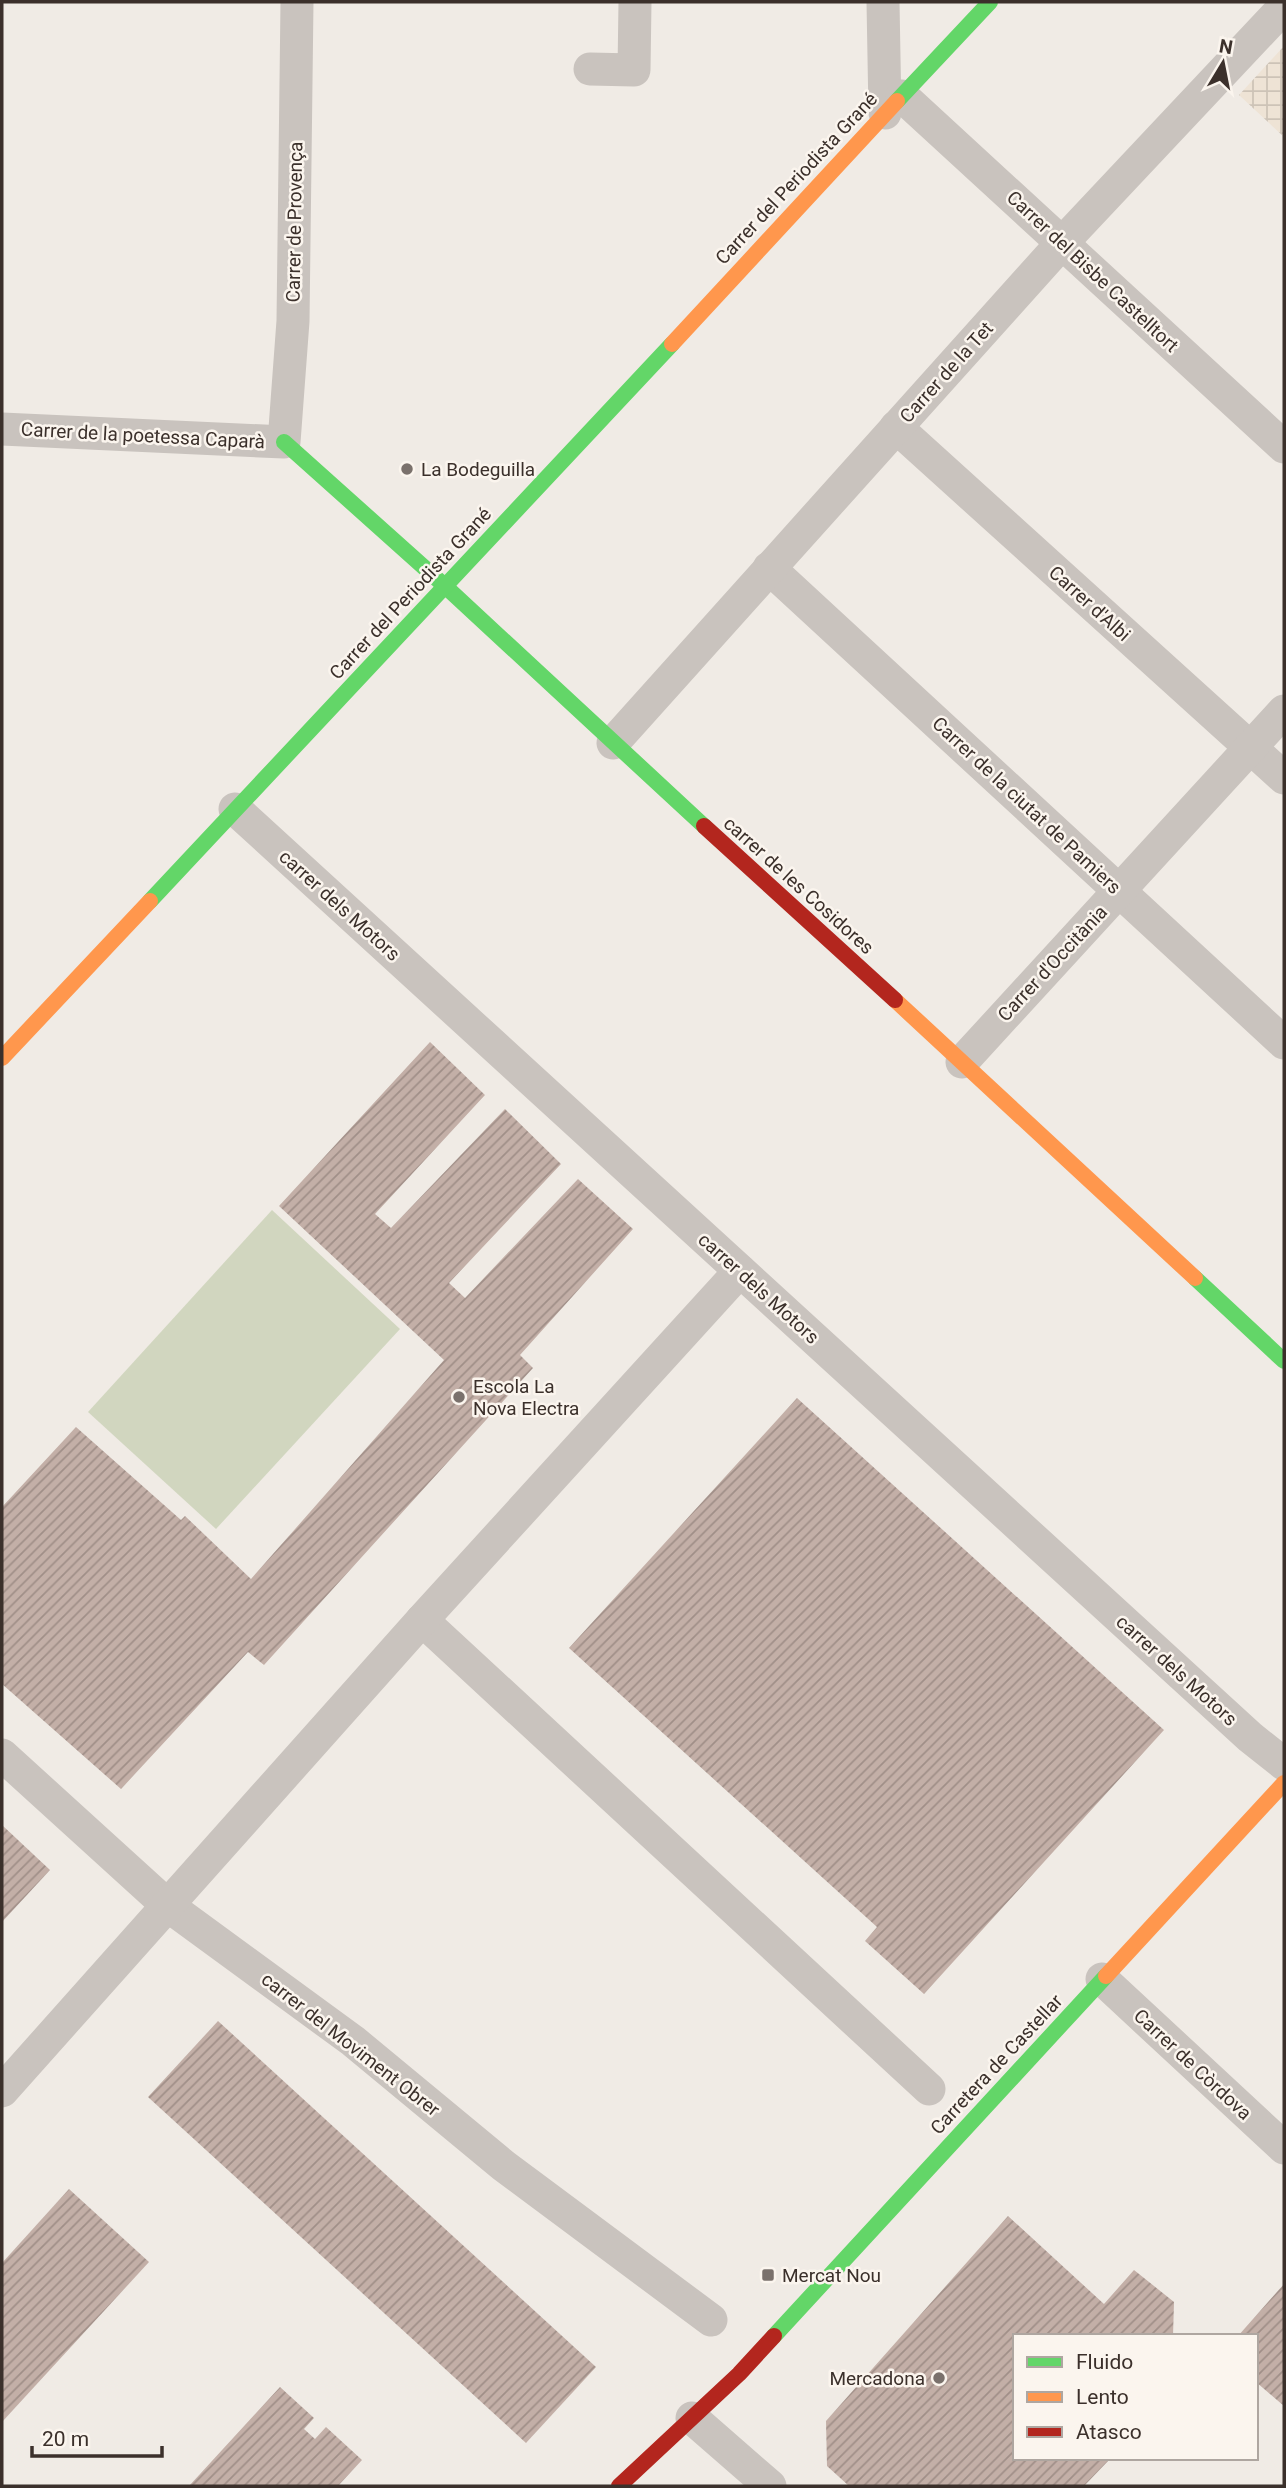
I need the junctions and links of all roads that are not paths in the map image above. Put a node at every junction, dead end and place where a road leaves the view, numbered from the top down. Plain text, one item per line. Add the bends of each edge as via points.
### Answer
1 (297, 2) edge
2 (635, 2) edge
3 (883, 2) edge
4 (990, 2) edge
5 (1284, 7) edge
6 (590, 69) dead end
7 (894, 104) junction
8 (1062, 243) junction
9 (896, 427) junction
10 (2, 429) edge
11 (284, 442) junction
12 (1284, 447) edge
13 (769, 568) junction
14 (446, 587) junction
15 (1284, 711) edge
16 (613, 743) junction
17 (1251, 748) junction
18 (1284, 778) edge
19 (235, 809) junction
20 (1119, 890) junction
21 (1284, 1043) edge
22 (2, 1058) edge
23 (962, 1062) junction
24 (740, 1271) junction
25 (1284, 1361) edge
26 (422, 1620) junction
27 (2, 1755) edge
28 (1284, 1764) edge
29 (1284, 1783) edge
30 (167, 1905) junction
31 (1102, 1979) junction
32 (929, 2089) dead end
33 (2, 2091) edge
34 (1284, 2148) edge
35 (711, 2320) dead end
36 (696, 2427) junction
37 (619, 2486) edge
38 (770, 2486) edge

1 - 11 street, Carrer de Provença via 293,321
2 - 6 street via 634,70
3 - 7 street
4 - 7 street, Carrer del Periodista Grané
5 - 8 street, Carrer de la Tet
7 - 8 street, Carrer del Bisbe Castelltort
7 - 14 street, Carrer del Periodista Grané
8 - 9 street, Carrer de la Tet
8 - 12 street, Carrer del Bisbe Castelltort
9 - 13 street, Carrer de la Tet
9 - 17 street, Carrer d'Albi
10 - 11 street, Carrer de la poetessa Caparà
11 - 14 street, carrer de les Cosidores
13 - 16 street, Carrer de la Tet
13 - 20 street, Carrer de la ciutat de Pamiers
14 - 16 street, carrer de les Cosidores
14 - 19 street, Carrer del Periodista Grané
15 - 17 street, Carrer d'Occitània
16 - 23 street, carrer de les Cosidores
17 - 18 street, Carrer d'Albi
17 - 20 street, Carrer d'Occitània
19 - 22 street, Carrer del Periodista Grané
19 - 24 street, carrer dels Motors
20 - 21 street, Carrer de la ciutat de Pamiers
20 - 23 street, Carrer d'Occitània
23 - 25 street, carrer de les Cosidores
24 - 26 street
24 - 28 street, carrer dels Motors
26 - 30 street
26 - 32 street
27 - 30 street, carrer del Moviment Obrer
29 - 31 street, Carretera de Castellar
30 - 33 street
30 - 35 street, carrer del Moviment Obrer via 354,2041 504,2166
31 - 34 street, Carrer de Còrdova
31 - 36 street, Carretera de Castellar via 739,2374
36 - 37 street, Carretera de Castellar
36 - 38 street

